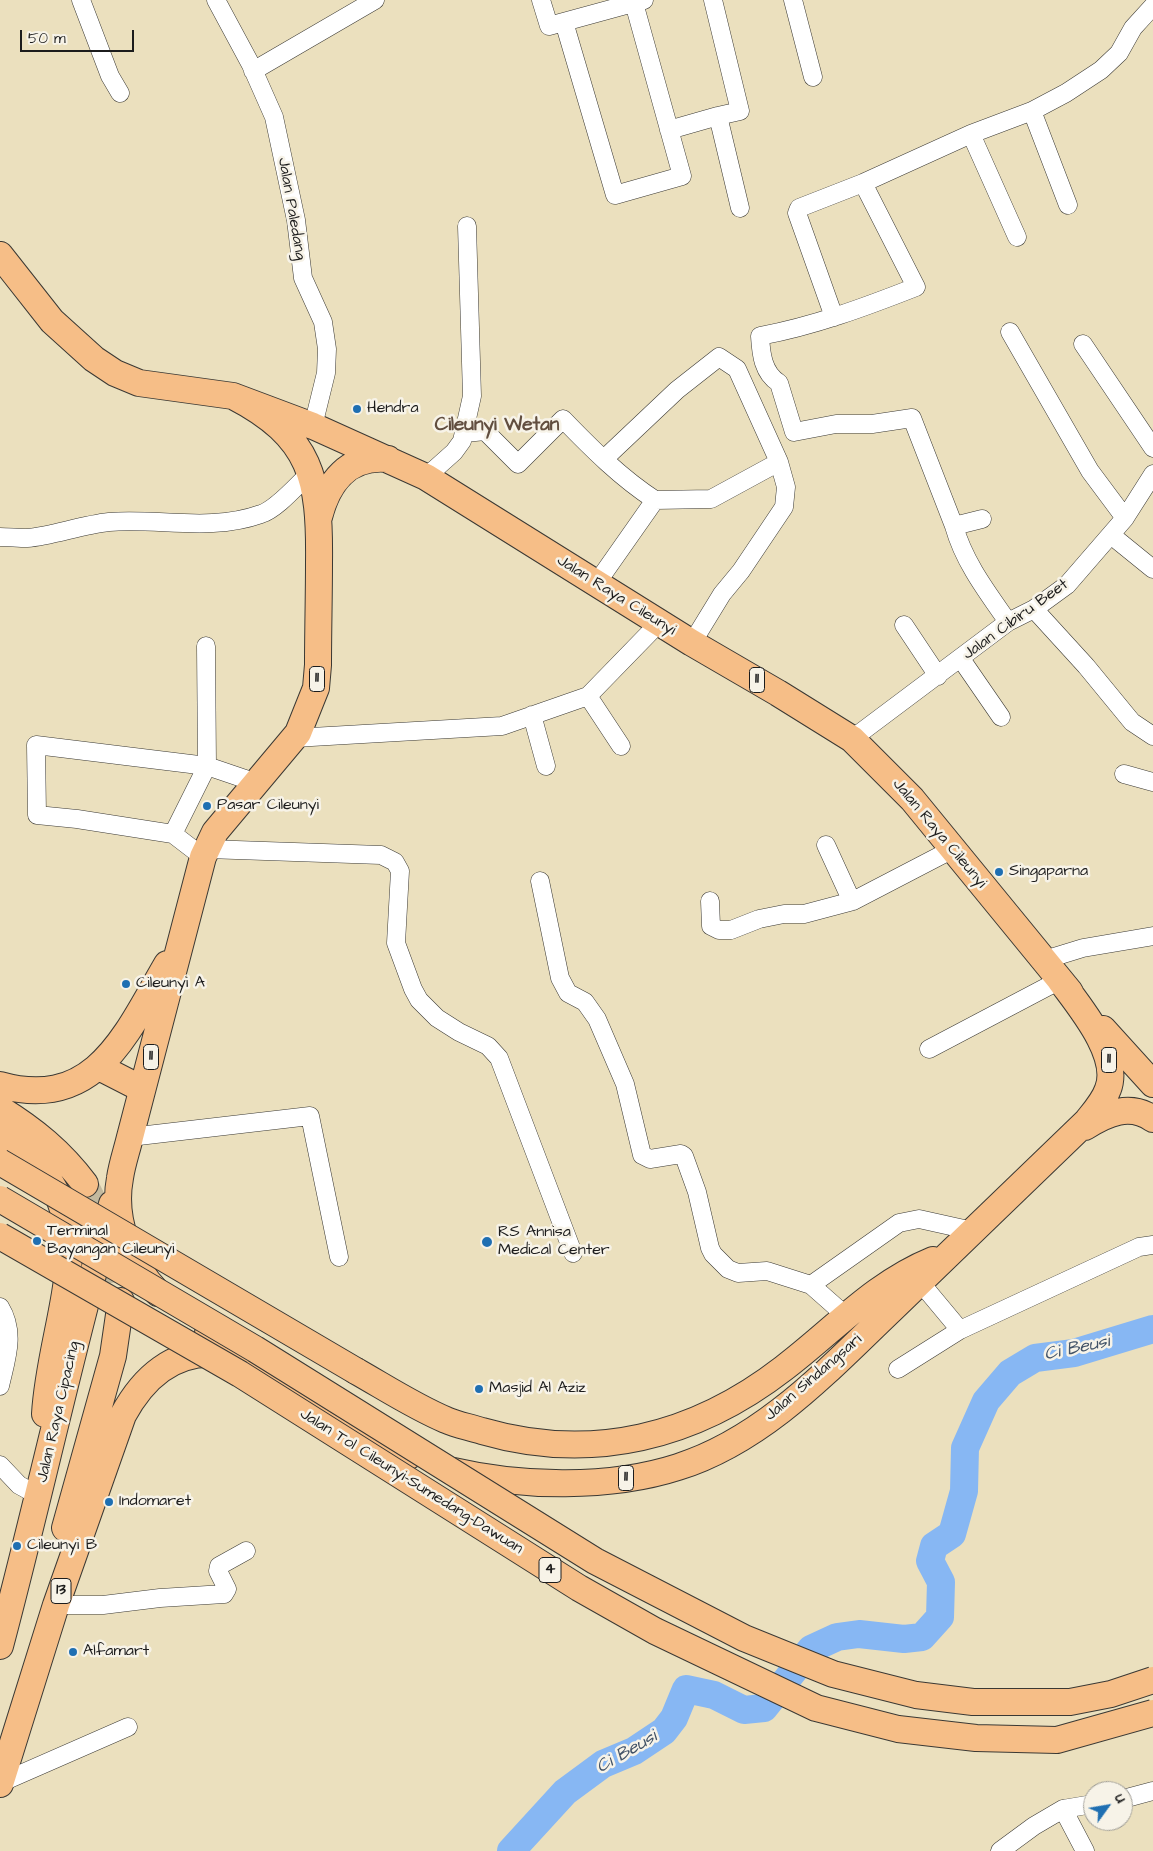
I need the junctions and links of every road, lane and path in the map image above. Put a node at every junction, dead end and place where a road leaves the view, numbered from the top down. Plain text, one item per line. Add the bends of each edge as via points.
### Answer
1 (81, 0) edge
2 (216, 0) edge
3 (373, 0) edge
4 (541, 0) edge
5 (713, 0) edge
6 (793, 0) edge
7 (639, 2) edge
8 (1153, 6) edge
9 (564, 22) junction
10 (253, 71) junction
11 (814, 77) dead end
12 (120, 93) dead end
13 (1032, 111) junction
14 (718, 116) junction
15 (669, 130) junction
16 (970, 134) junction
17 (863, 183) junction
18 (1068, 205) dead end
19 (740, 208) dead end
20 (467, 226) dead end
21 (1017, 237) dead end
22 (0, 254) edge
23 (834, 317) junction
24 (1010, 332) dead end
25 (1083, 344) dead end
26 (233, 396) junction
27 (313, 426) junction
28 (465, 433) junction
29 (1153, 448) edge
30 (388, 459) junction
31 (604, 459) junction
32 (779, 462) junction
33 (310, 473) junction
34 (1153, 474) edge
35 (426, 477) junction
36 (656, 500) junction
37 (319, 517) junction
38 (1125, 518) junction
39 (982, 519) dead end
40 (954, 526) junction
41 (1111, 535) junction
42 (0, 537) edge
43 (1153, 569) edge
44 (596, 584) junction
45 (1034, 609) junction
46 (1008, 622) junction
47 (659, 623) junction
48 (904, 625) dead end
49 (692, 643) junction
50 (206, 646) dead end
51 (961, 659) junction
52 (938, 676) junction
53 (588, 696) junction
54 (532, 714) junction
55 (1001, 717) dead end
56 (1153, 736) edge
57 (294, 738) junction
58 (852, 738) junction
59 (621, 746) dead end
60 (206, 766) junction
61 (546, 766) dead end
62 (1124, 774) dead end
63 (1153, 782) edge
64 (258, 783) junction
65 (173, 834) junction
66 (826, 845) dead end
67 (953, 848) junction
68 (205, 853) junction
69 (540, 881) dead end
70 (710, 900) dead end
71 (853, 901) junction
72 (184, 934) junction
73 (1153, 936) edge
74 (1052, 970) junction
75 (929, 1049) dead end
76 (100, 1067) junction
77 (1149, 1079) edge
78 (0, 1085) edge
79 (142, 1089) junction
80 (0, 1108) edge
81 (1153, 1119) edge
82 (0, 1135) edge
83 (130, 1136) junction
84 (1068, 1139) junction
85 (0, 1162) edge
86 (119, 1179) junction
87 (85, 1184) tunnel mouth
88 (0, 1199) edge
89 (972, 1231) junction
90 (0, 1236) edge
91 (1153, 1245) edge
92 (573, 1253) dead end
93 (950, 1253) junction
94 (339, 1257) dead end
95 (920, 1282) junction
96 (811, 1285) junction
97 (121, 1301) tunnel mouth
98 (0, 1307) edge
99 (845, 1316) junction
100 (960, 1330) junction
101 (252, 1365) junction
102 (898, 1369) dead end
103 (0, 1386) edge
104 (0, 1465) edge
105 (42, 1485) junction
106 (246, 1551) dead end
107 (56, 1604) junction
108 (0, 1646) edge
109 (1153, 1680) edge
110 (1153, 1713) edge
111 (20, 1715) junction
112 (128, 1727) dead end
113 (0, 1784) edge
114 (1153, 1791) edge
115 (1133, 1796) edge
116 (1083, 1806) edge
117 (1063, 1809) junction
118 (1000, 1851) edge
119 (1085, 1851) edge

1 - 12 street via 110,76
2 - 10 street, Jalan Paledang
3 - 10 street
4 - 9 street via 549,26
5 - 14 street via 740,111
6 - 11 street
7 - 9 street
7 - 15 street
8 - 13 street via 1133,28 1119,53 1101,70
9 - 15 street via 615,195 682,176
10 - 27 street, Jalan Paledang via 274,117 296,220 303,278 323,322 326,374
13 - 16 street
13 - 18 street
14 - 15 street
14 - 19 street
16 - 17 street
16 - 21 street
17 - 23 street via 799,208 797,213
17 - 23 street via 916,287
20 - 28 street via 472,396
22 - 26 highway, Jalan Raya Cileunyi / 11 via 52,320 94,359 115,373 140,384
23 - 40 street via 800,329 760,336 762,357 771,378 779,383 794,432 836,424 872,424 912,418
24 - 38 street via 1090,471
25 - 29 street
26 - 27 highway, Jalan Raya Cileunyi / 11
26 - 33 highway, 11 via 253,406 284,431 296,445
27 - 30 highway, Jalan Raya Cileunyi / 11
28 - 31 street via 485,431 518,464 562,419
28 - 35 street via 454,452
30 - 35 highway, Jalan Raya Cileunyi / 11
30 - 37 highway via 367,460 346,471 328,490
31 - 32 street via 677,390 719,357 737,369
31 - 36 street
32 - 36 street via 711,499
32 - 49 street via 786,487 784,507 722,594
33 - 37 highway, 11
33 - 42 street via 267,512 236,521 195,525 146,520 111,522 81,525 28,538
34 - 38 street, Jalan Cibiru Beet
35 - 44 highway, Jalan Raya Cileunyi / 11
36 - 44 street
37 - 57 highway, 11 via 316,688 308,713
38 - 41 street, Jalan Cibiru Beet
39 - 40 street
40 - 46 street via 959,545
41 - 43 street
41 - 45 street, Jalan Cibiru Beet via 1067,586
44 - 47 highway, Jalan Raya Cileunyi / 11
45 - 46 street, Jalan Cibiru Beet
45 - 56 street via 1132,722
46 - 51 street, Jalan Cibiru Beet
47 - 49 highway, Jalan Raya Cileunyi / 11
47 - 53 street
48 - 52 street
49 - 58 highway, Jalan Raya Cileunyi / 11
50 - 60 street
51 - 52 street, Jalan Cibiru Beet
51 - 55 street
52 - 58 street, Jalan Cibiru Beet
53 - 54 street
53 - 59 street
54 - 57 street via 502,726
54 - 61 street
57 - 64 highway, 11
58 - 67 highway, Jalan Raya Cileunyi / 11 via 912,799
60 - 64 street
60 - 65 street
60 - 65 street via 36,745 37,815
62 - 63 street
64 - 68 highway, 11 via 215,832
65 - 68 street
66 - 71 street
67 - 71 street
67 - 74 highway, Jalan Raya Cileunyi / 11
68 - 72 highway, 11
68 - 92 street via 381,855 395,862 400,871 396,943 413,989 437,1018 488,1046 499,1058
69 - 96 street via 560,978 568,993 586,1002 597,1018 625,1084 642,1155 650,1159 684,1156 697,1192 710,1248 728,1269 738,1273 767,1271
70 - 71 street via 711,926 719,930 731,930 758,919 804,914
72 - 76 highway via 119,1043
72 - 79 highway, 11
73 - 74 street via 1083,948
74 - 75 street
74 - 77 highway, Jalan Raya Cileunyi / 11
74 - 84 highway, 11 via 1092,1028 1111,1071 1105,1097
76 - 78 highway via 82,1079 44,1091
76 - 79 highway
79 - 83 highway, 11
80 - 87 highway via 59,1152
81 - 84 highway, 11 via 1140,1112 1119,1111 1101,1117
82 - 105 highway via 24,1151 44,1171 59,1199 68,1230 67,1288 46,1392
83 - 86 highway, 11
83 - 94 street via 310,1116
84 - 89 highway, Jalan Sindangsari / 11
85 - 99 highway, bridge via 356,1371 447,1420 499,1436 579,1445 642,1438 673,1430 728,1406 784,1368
86 - 101 highway, 11 via 122,1228 133,1258 152,1287 174,1309
86 - 105 highway, Jalan Raya Cipacing
88 - 109 highway, Jalan Tol Cileunyi–Sumedang–Dawuan / 4, bridge via 255,1349 595,1561 744,1638 833,1674 916,1695 973,1702 1070,1702 1111,1694
89 - 93 highway, Jalan Sindangsari / 11
89 - 96 street via 919,1219 899,1223
90 - 110 highway, Jalan Tol Cileunyi–Sumedang–Dawuan / 4, bridge via 240,1374 579,1588 655,1631 816,1708 898,1729 976,1738 1057,1740
91 - 100 street via 1139,1247
93 - 95 highway, Jalan Sindangsari / 11
93 - 99 highway via 892,1280
95 - 100 street
95 - 101 highway, Jalan Sindangsari / 11 via 783,1409 733,1443 678,1468 611,1481 554,1484 488,1479 428,1464 369,1437
96 - 99 street
97 - 111 highway via 113,1356 32,1640
98 - 103 street via 6,1317 10,1342
100 - 102 street
101 - 107 highway, 13 via 207,1353 182,1358 148,1378 130,1401 107,1454
104 - 105 street via 19,1485
105 - 108 highway, Jalan Raya Cipacing
106 - 107 street via 219,1566 226,1589 224,1594 103,1605
107 - 111 highway, 13
111 - 113 highway, 13
112 - 113 street
114 - 115 street
116 - 117 street
117 - 118 street
117 - 119 street

